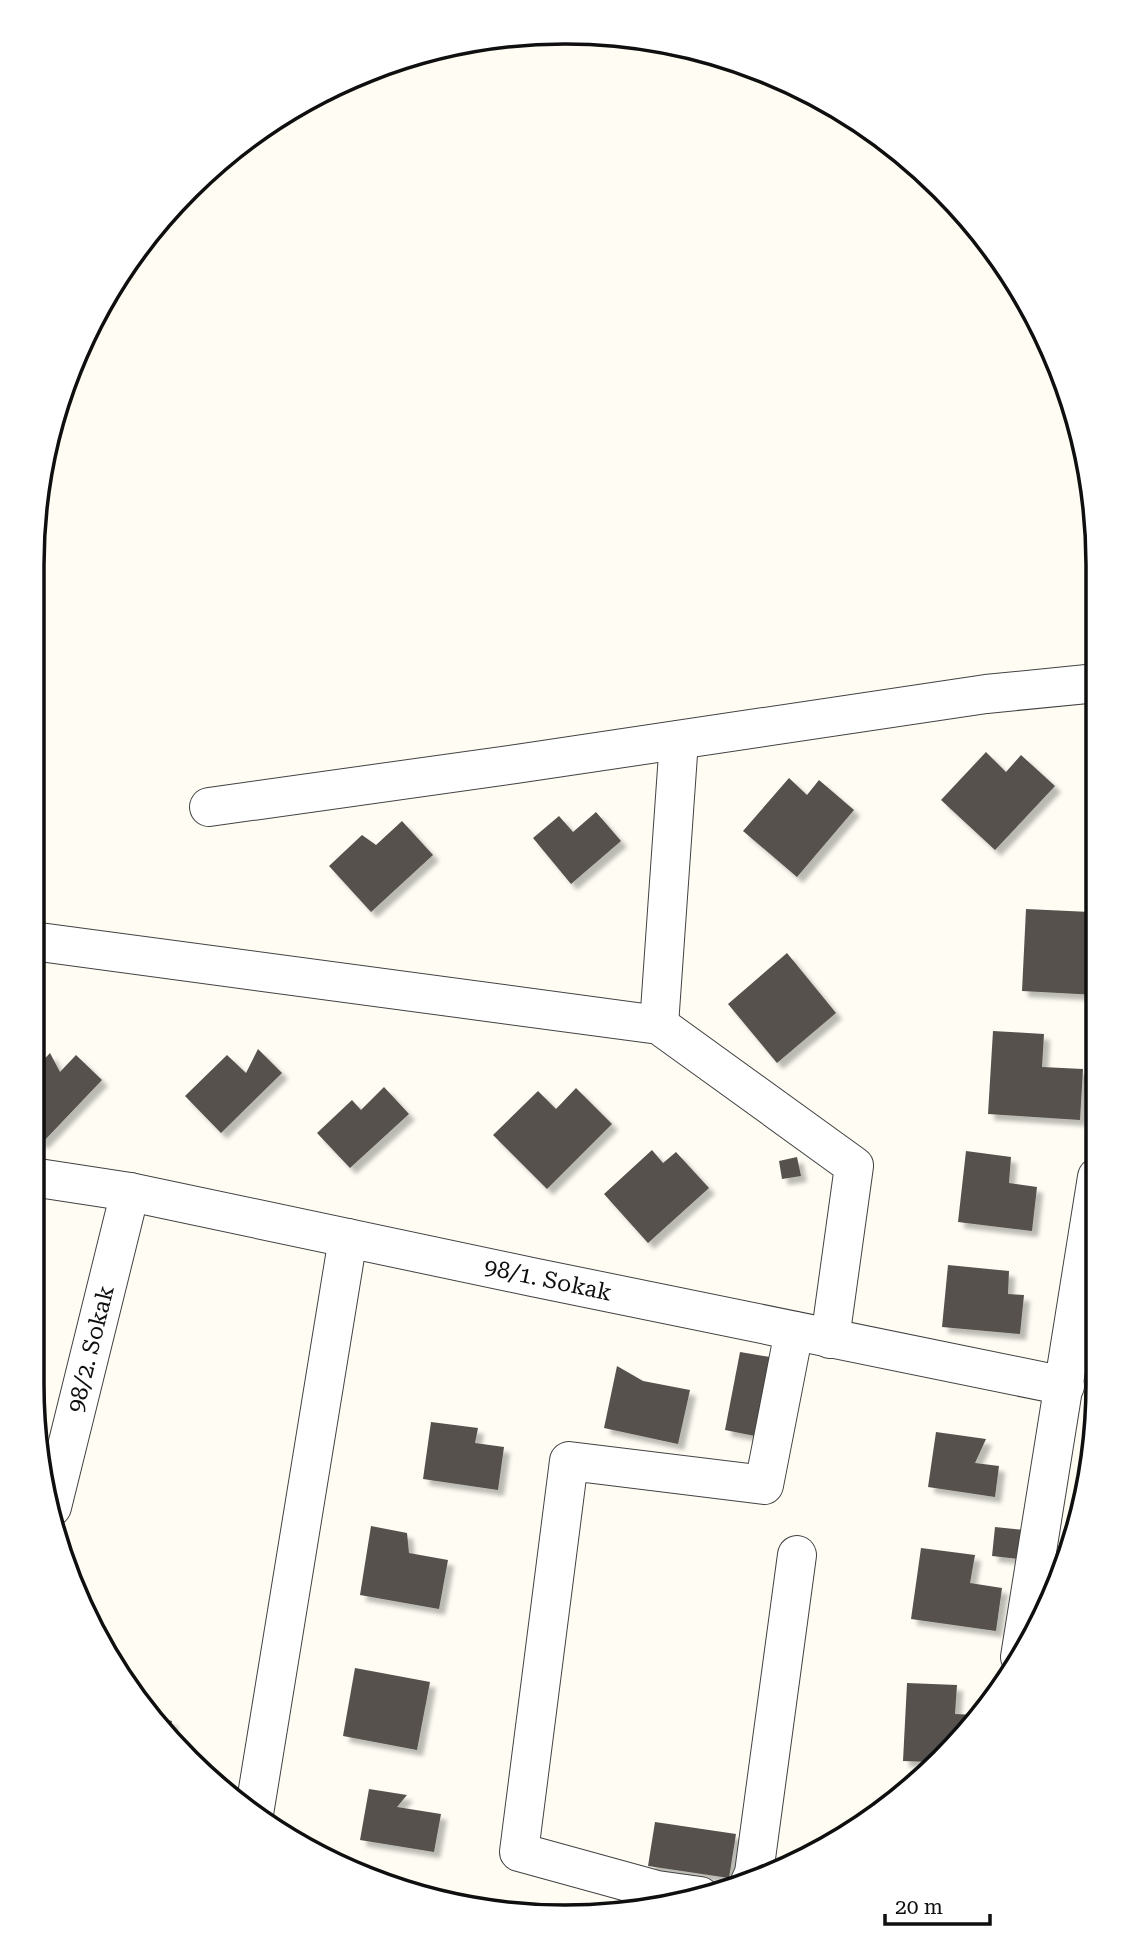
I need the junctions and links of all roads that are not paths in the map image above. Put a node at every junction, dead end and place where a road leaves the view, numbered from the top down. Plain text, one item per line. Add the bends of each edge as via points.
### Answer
1 (1086, 684) edge
2 (679, 740) junction
3 (209, 807) dead end
4 (44, 943) edge
5 (659, 1025) junction
6 (44, 1179) edge
7 (130, 1192) junction
8 (348, 1238) junction
9 (1086, 1249) edge
10 (812, 1335) junction
11 (1065, 1386) junction
12 (56, 1493) edge
13 (797, 1555) dead end
14 (1025, 1629) edge
15 (256, 1803) edge
16 (754, 1870) edge
17 (656, 1897) edge

1 - 2 street via 986,694
2 - 3 street
2 - 5 street
4 - 5 street
5 - 10 street via 854,1166
6 - 7 street, 98/1. Sokak
7 - 8 street, 98/1. Sokak
7 - 12 street, 98/2. Sokak
8 - 10 street, 98/1. Sokak
8 - 15 street
9 - 11 street
10 - 11 street, 98/1. Sokak
10 - 17 street via 764,1485 569,1461 519,1852
11 - 14 street
13 - 16 street

